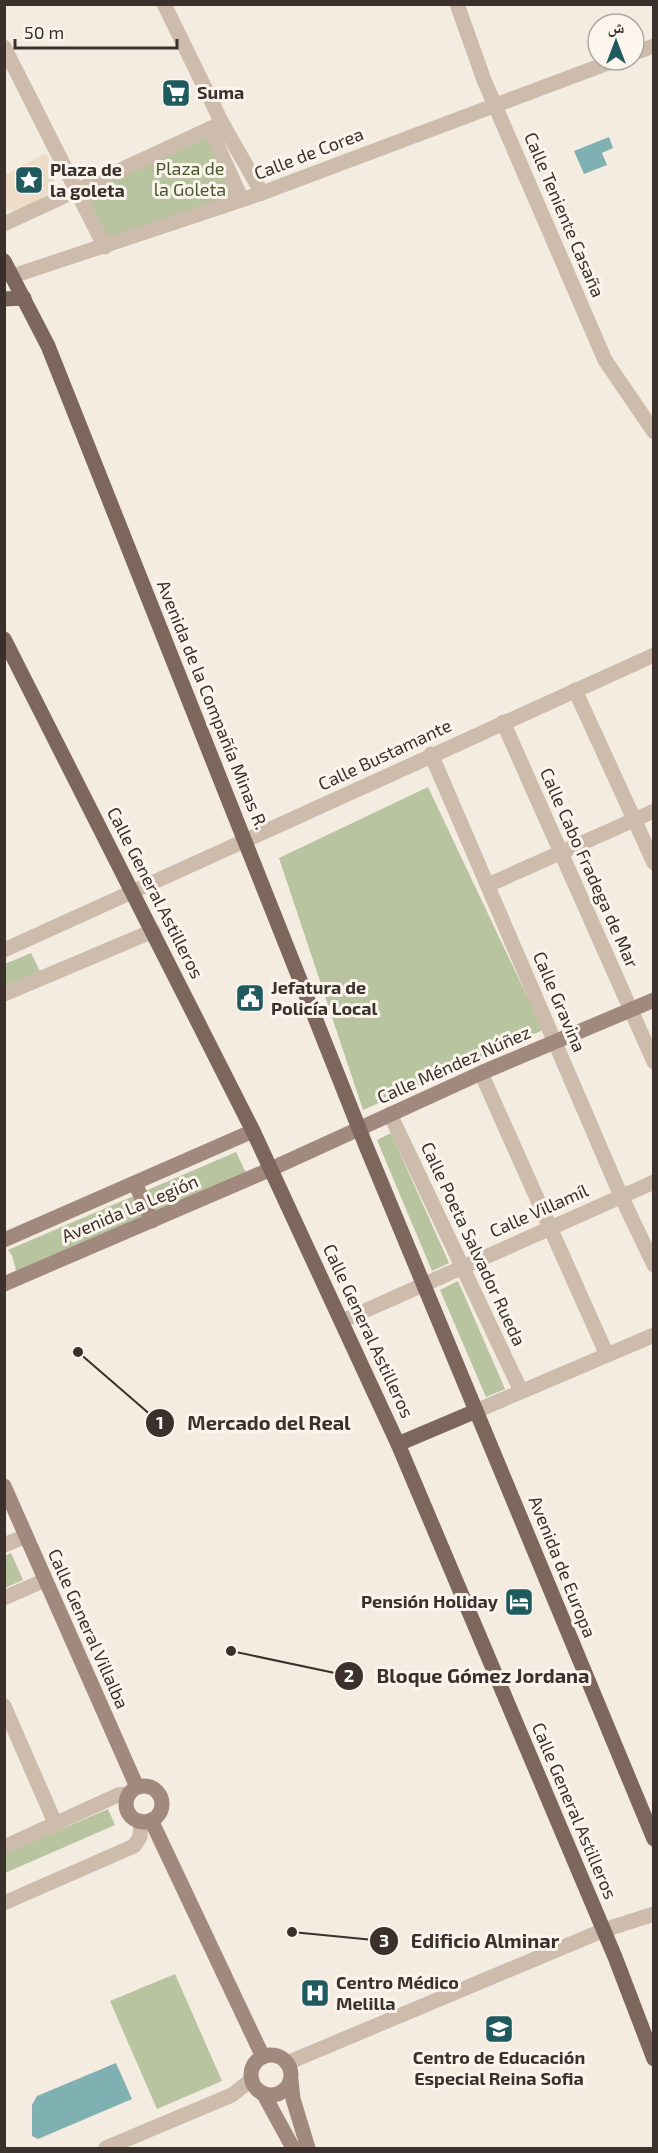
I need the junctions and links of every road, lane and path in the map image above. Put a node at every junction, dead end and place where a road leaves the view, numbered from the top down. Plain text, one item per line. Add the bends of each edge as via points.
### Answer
1 (164, 4) edge
2 (457, 4) edge
3 (4, 47) edge
4 (586, 71) edge
5 (495, 105) junction
6 (216, 126) junction
7 (77, 191) junction
8 (262, 193) junction
9 (242, 200) junction
10 (4, 224) edge
11 (105, 247) junction
12 (4, 261) edge
13 (9, 276) edge
14 (24, 298) junction
15 (4, 299) edge
16 (654, 432) edge
17 (4, 639) edge
18 (652, 659) edge
19 (575, 690) junction
20 (503, 722) junction
21 (431, 754) junction
22 (654, 811) edge
23 (634, 819) junction
24 (244, 841) junction
25 (561, 853) junction
26 (654, 863) edge
27 (488, 885) junction
28 (134, 894) junction
29 (153, 931) junction
30 (4, 950) edge
31 (4, 994) edge
32 (654, 1000) edge
33 (630, 1010) junction
34 (554, 1042) junction
35 (654, 1062) edge
36 (481, 1073) junction
37 (390, 1114) junction
38 (359, 1128) junction
39 (253, 1131) junction
40 (271, 1169) junction
41 (654, 1182) edge
42 (135, 1183) junction
43 (621, 1196) junction
44 (152, 1221) junction
45 (550, 1227) junction
46 (4, 1240) edge
47 (654, 1265) edge
48 (462, 1267) junction
49 (4, 1284) edge
50 (423, 1285) junction
51 (342, 1321) junction
52 (654, 1335) edge
53 (607, 1355) junction
54 (521, 1391) junction
55 (477, 1411) junction
56 (398, 1444) junction
57 (4, 1486) edge
58 (26, 1536) junction
59 (4, 1545) edge
60 (45, 1580) junction
61 (4, 1598) edge
62 (4, 1707) edge
63 (133, 1791) junction
64 (146, 1821) junction
65 (56, 1825) junction
66 (654, 1839) edge
67 (4, 1847) edge
68 (4, 1903) edge
69 (654, 1914) edge
70 (604, 1930) junction
71 (262, 2057) junction
72 (654, 2059) edge
73 (287, 2062) junction
74 (252, 2079) junction
75 (291, 2080) junction
76 (262, 2093) junction
77 (106, 2148) edge
78 (293, 2148) edge
79 (309, 2148) edge

1 - 6 street
2 - 5 street, Calle Teniente Casaña
3 - 7 street
4 - 5 street, Calle de Corea
5 - 8 street, Calle de Corea
5 - 16 street, Calle Teniente Casaña via 605,360
6 - 7 street
6 - 8 street
6 - 9 street
7 - 10 street
7 - 11 street
8 - 9 street, Calle de Corea
9 - 11 street, Calle de Corea
11 - 13 street, Calle de Corea
12 - 13 main road, Avenida de la Compañía Minas R.
13 - 14 main road, Avenida de la Compañía Minas R.
14 - 15 main road
14 - 24 main road, Avenida de la Compañía Minas R. via 52,354
17 - 28 main road, Calle General Astilleros
18 - 19 street, Calle Bustamante
19 - 20 street, Calle Bustamante
19 - 23 street
20 - 21 street, Calle Bustamante
20 - 25 street, Calle Cabo Fradega de Mar
21 - 24 street, Calle Bustamante
21 - 27 street, Calle Gravina
22 - 23 street
23 - 25 street
23 - 26 street
24 - 28 street, Calle Bustamante
24 - 38 main road, Avenida de la Compañía Minas R.
25 - 27 street
25 - 33 street, Calle Cabo Fradega de Mar
27 - 34 street, Calle Gravina
28 - 29 main road, Calle General Astilleros
28 - 30 street, Calle Bustamante
29 - 31 street
29 - 39 main road, Calle General Astilleros
32 - 33 street, Calle Méndez Núñez
33 - 34 street, Calle Méndez Núñez
33 - 35 street, Calle Cabo Fradega de Mar
34 - 36 street, Calle Méndez Núñez
34 - 43 street, Calle Gravina
36 - 37 street, Calle Méndez Núñez
36 - 45 street
37 - 38 street, Calle Méndez Núñez
37 - 48 street, Calle Poeta Salvador Rueda
38 - 40 street, Calle Méndez Núñez
38 - 50 main road
39 - 40 main road, Calle General Astilleros
39 - 42 street, Avenida La Legión
40 - 44 street, Avenida La Legión
40 - 51 main road, Calle General Astilleros
41 - 43 street, Calle Villamíl
42 - 44 street
42 - 46 street, Avenida La Legión
43 - 45 street, Calle Villamíl
43 - 47 street, Calle Gravina
44 - 49 street, Avenida La Legión
45 - 48 street, Calle Villamíl
45 - 53 street
48 - 50 street, Calle Villamíl
48 - 54 street, Calle Poeta Salvador Rueda
50 - 51 street, Calle Villamíl
50 - 55 main road
51 - 56 main road, Calle General Astilleros
52 - 53 street
53 - 54 street
54 - 55 street
55 - 56 main road
55 - 66 main road, Avenida de Europa
56 - 70 main road, Calle General Astilleros
57 - 58 street, Calle General Villalba
58 - 59 street
58 - 60 street, Calle General Villalba
60 - 61 street
60 - 63 street, Calle General Villalba
62 - 65 street
63 - 64 street via 126,1808 129,1814
63 - 64 street via 150,1787 160,1797 160,1810
63 - 65 street
64 - 68 street via 134,1846
64 - 71 street
65 - 67 street
69 - 70 street
70 - 72 main road, Calle General Astilleros
70 - 73 street
71 - 73 street via 276,2055
71 - 74 street via 255,2064
73 - 75 street
74 - 76 street
74 - 77 street via 232,2095
75 - 76 street via 283,2091
75 - 79 street
76 - 78 street

